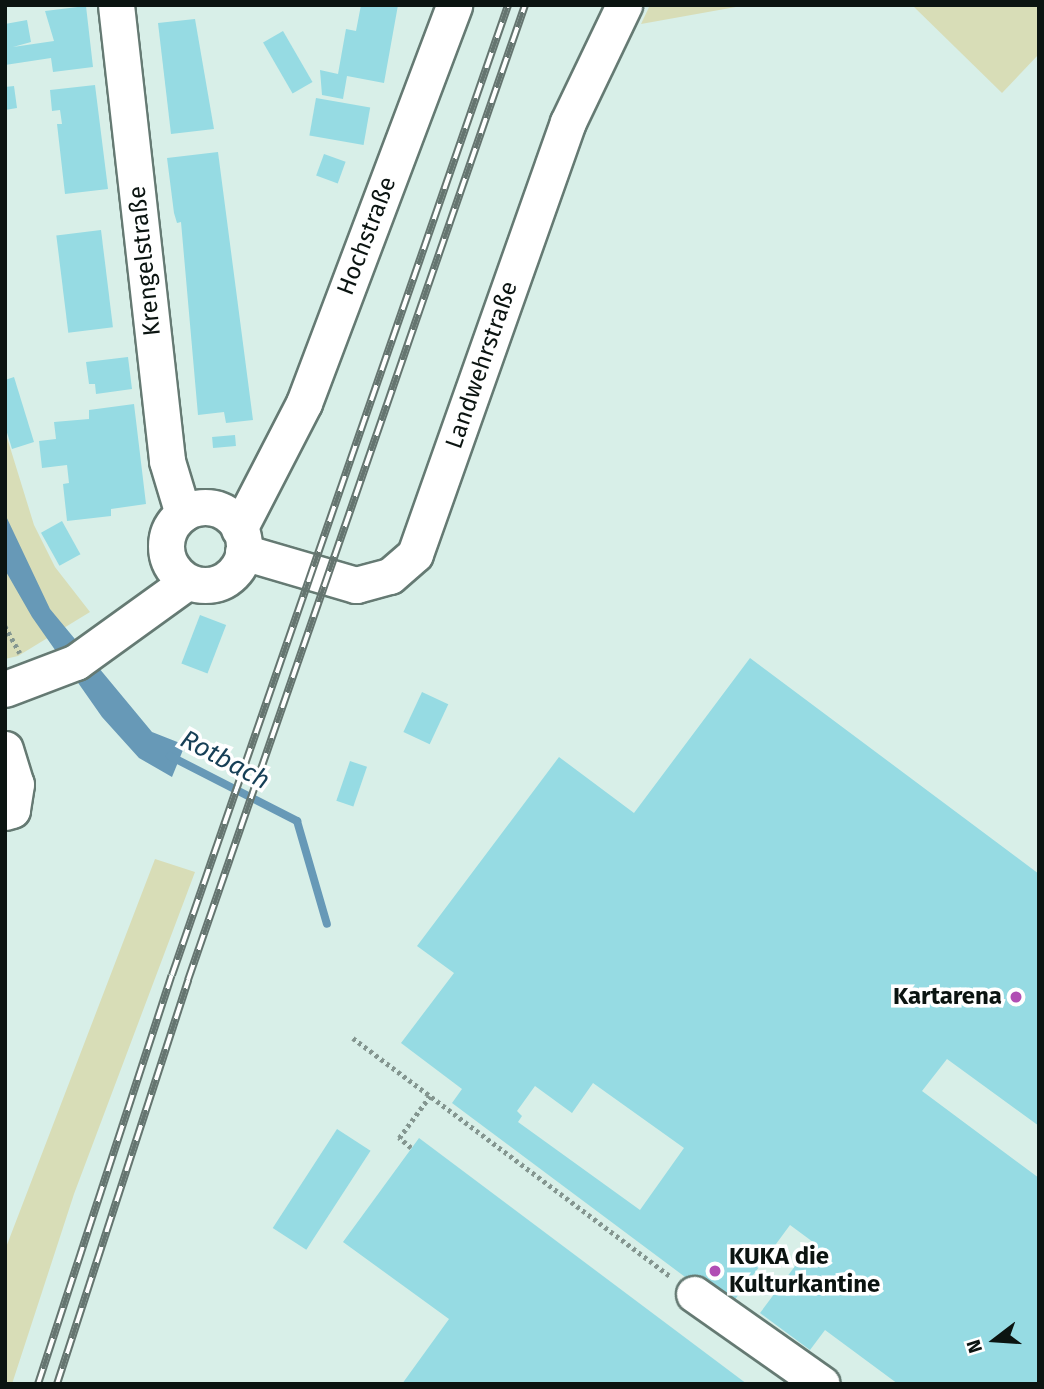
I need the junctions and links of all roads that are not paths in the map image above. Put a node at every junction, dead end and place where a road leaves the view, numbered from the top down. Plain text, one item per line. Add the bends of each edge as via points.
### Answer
1 (116, 5) edge
2 (454, 5) edge
3 (624, 5) edge
4 (220, 525) junction
5 (166, 553) junction
6 (187, 582) junction
7 (103, 640) junction
8 (5, 689) edge
9 (5, 749) edge
10 (5, 812) edge
11 (694, 1294) road end
12 (822, 1384) edge

1 - 4 street, Krengelstraße via 174,496
2 - 4 street, Hochstraße via 304,403 272,464
3 - 4 street, Landwehrstraße via 568,122 415,554 390,576 356,585
4 - 5 street via 169,531
4 - 6 street via 233,574 211,585
5 - 6 street via 170,565
5 - 7 street
6 - 7 street
7 - 8 street via 57,673
9 - 10 street via 16,784 12,810
11 - 12 street

